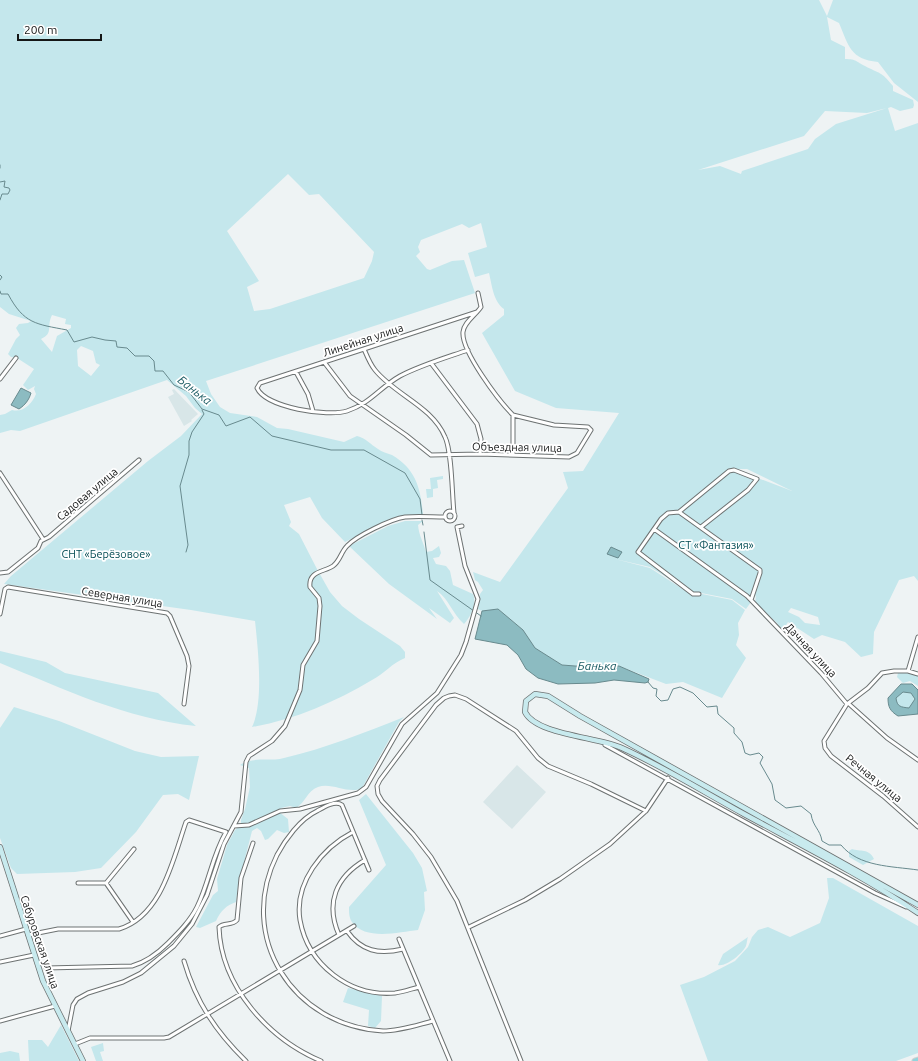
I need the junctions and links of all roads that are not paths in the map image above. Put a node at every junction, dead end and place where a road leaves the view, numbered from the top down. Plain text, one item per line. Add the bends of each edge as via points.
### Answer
1 (478, 293) dead end
2 (477, 312) junction
3 (364, 349) junction
4 (468, 350) junction
5 (16, 358) dead end
6 (324, 362) junction
7 (431, 363) junction
8 (296, 372) junction
9 (0, 379) edge
10 (389, 383) junction
11 (364, 404) junction
12 (313, 411) junction
13 (513, 415) junction
14 (480, 454) junction
15 (513, 455) junction
16 (449, 456) junction
17 (140, 460) dead end
18 (0, 473) edge
19 (679, 512) junction
20 (454, 513) junction
21 (445, 517) junction
22 (462, 526) dead end
23 (701, 527) junction
24 (654, 529) junction
25 (43, 539) junction
26 (0, 573) edge
27 (699, 594) dead end
28 (751, 600) junction
29 (0, 614) edge
30 (918, 637) edge
31 (908, 670) junction
32 (918, 674) edge
33 (184, 704) dead end
34 (848, 704) junction
35 (591, 739) junction
36 (918, 760) edge
37 (668, 778) junction
38 (646, 811) junction
39 (234, 826) junction
40 (918, 827) edge
41 (353, 832) junction
42 (253, 843) dead end
43 (0, 847) edge
44 (134, 849) dead end
45 (365, 860) junction
46 (369, 870) dead end
47 (78, 883) dead end
48 (106, 883) junction
49 (918, 905) edge
50 (918, 913) edge
51 (133, 922) junction
52 (354, 926) dead end
53 (469, 927) junction
54 (26, 929) junction
55 (347, 931) junction
56 (28, 935) junction
57 (339, 935) junction
58 (0, 936) edge
59 (399, 939) dead end
60 (403, 949) junction
61 (312, 951) junction
62 (34, 955) junction
63 (184, 961) dead end
64 (0, 962) edge
65 (46, 968) dead end
66 (280, 970) junction
67 (419, 986) junction
68 (241, 993) junction
69 (55, 1006) junction
70 (206, 1014) junction
71 (0, 1021) edge
72 (433, 1021) junction
73 (68, 1031) junction
74 (75, 1044) junction
75 (83, 1061) edge
76 (246, 1061) edge
77 (322, 1061) edge
78 (449, 1061) edge
79 (521, 1061) edge

1 - 2 street via 481,307
2 - 3 street, Линейная улица
2 - 4 street via 466,324 463,332
3 - 6 street, Линейная улица
3 - 10 street via 375,370
4 - 7 street
4 - 13 street via 493,393
5 - 9 street
6 - 8 street, Линейная улица
6 - 11 street, Объездная улица via 350,396
7 - 10 street
7 - 14 street via 476,424 481,439
8 - 12 street via 308,394
8 - 12 street, Линейная улица via 260,383 257,388 262,395 288,407
10 - 11 street
10 - 16 street via 437,424 445,437
11 - 12 street via 332,414
11 - 16 street, Объездная улица via 431,455
13 - 15 street
13 - 15 street, Объездная улица via 535,421 591,429 573,456
14 - 15 street, Объездная улица
14 - 16 street, Объездная улица
16 - 20 street
17 - 25 street, Садовая улица via 49,537
18 - 25 street
19 - 23 street
19 - 23 street via 728,471 734,470 757,479 748,490
19 - 24 street via 665,515
20 - 21 street via 448,511
20 - 21 street via 451,520
21 - 39 street via 405,517 386,524 352,541 346,546 336,564 318,572 312,578 310,587 319,598 320,606 317,641 303,665 300,690 286,726 272,741 249,756 246,762 243,775 244,802
22 - 39 street via 457,527 465,566 478,599 466,642 461,655 437,693 402,724 366,787 358,793 300,809 280,811 249,825
23 - 28 street via 760,570
24 - 27 street via 638,553 693,594
24 - 28 street, Дачная улица
25 - 26 street, Садовая улица via 39,542 38,548 8,572
28 - 34 street, Дачная улица
29 - 33 street, Северная улица via 5,589 8,587 167,613 189,666
30 - 31 street
31 - 32 street
31 - 34 street via 882,673
34 - 36 street, Дачная улица via 887,738
34 - 40 street, Речная улица via 824,741 825,748 831,756
35 - 37 street via 622,752
35 - 49 street via 532,721 525,712 526,701 535,694 548,696
35 - 50 street via 613,744 631,752
37 - 38 street
37 - 50 street via 875,893
38 - 53 street via 610,844 560,879 525,900
38 - 53 street via 548,766 538,758 516,730 474,703 455,695 444,698 431,711 377,786 382,801 431,857 446,880
39 - 73 street via 224,844 202,906 174,946 141,973 77,999
41 - 45 street
41 - 61 street via 331,846 320,857 304,886 300,920
41 - 66 street via 343,807 335,803 313,812 281,848 270,873 262,905 267,946
42 - 68 street via 241,878 237,920 219,927 225,959
43 - 54 street, Сабуровская улица
44 - 48 street
45 - 46 street
45 - 57 street via 346,873 336,891 332,914
47 - 48 street
48 - 51 street
51 - 56 street via 119,929 58,929
51 - 65 street via 160,892 186,822 189,820 226,832 218,845 197,907 186,925 152,957 132,966
52 - 55 street
53 - 79 street
54 - 56 street, Сабуровская улица
54 - 58 street
55 - 57 street
55 - 60 street via 356,942 372,951 391,952
56 - 62 street, Сабуровская улица
57 - 61 street
59 - 60 street
60 - 67 street
61 - 66 street
61 - 67 street via 328,970 345,983 357,988 395,992
62 - 64 street
62 - 69 street, Сабуровская улица
63 - 70 street via 192,986
66 - 68 street
66 - 72 street via 307,1002 347,1024 384,1031
67 - 72 street
68 - 70 street
68 - 77 street via 252,1010 278,1036
69 - 71 street
69 - 73 street, Сабуровская улица
70 - 74 street via 164,1038 90,1038
70 - 76 street
72 - 78 street
73 - 74 street, Сабуровская улица
74 - 75 street, Сабуровская улица

